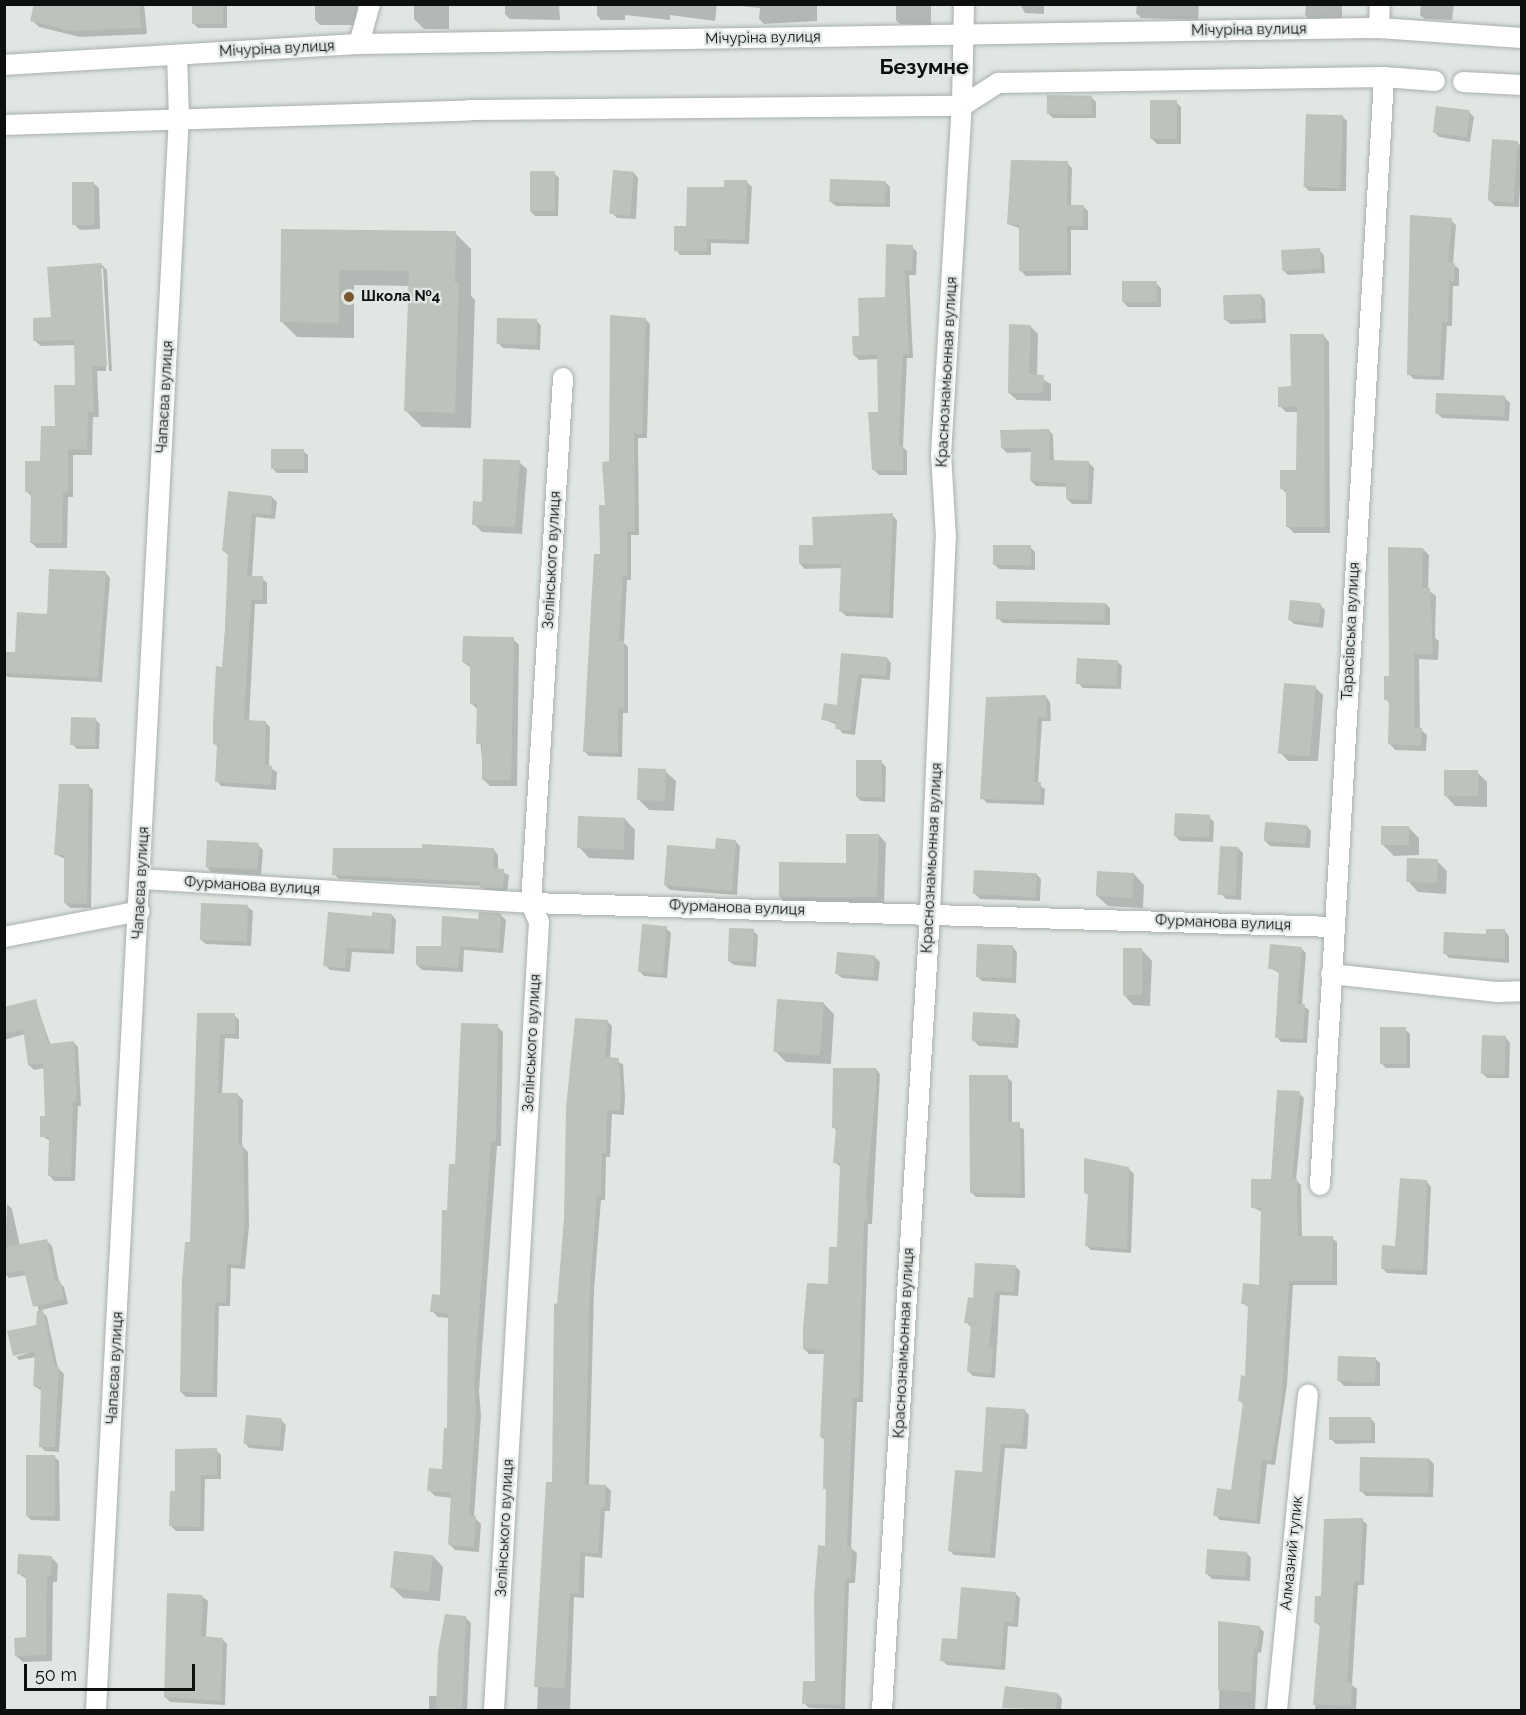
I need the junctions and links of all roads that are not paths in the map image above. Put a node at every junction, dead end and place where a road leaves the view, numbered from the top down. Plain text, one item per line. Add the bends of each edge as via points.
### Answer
1 (370, 4) edge
2 (964, 4) edge
3 (1380, 4) edge
4 (1379, 28) junction
5 (962, 35) junction
6 (1521, 38) edge
7 (359, 44) junction
8 (177, 55) junction
9 (4, 65) edge
10 (1384, 77) junction
11 (1435, 81) dead end
12 (1463, 82) dead end
13 (1521, 85) edge
14 (962, 106) junction
15 (179, 118) junction
16 (4, 125) edge
17 (563, 378) dead end
18 (141, 879) junction
19 (531, 903) junction
20 (140, 912) junction
21 (930, 913) junction
22 (1333, 927) junction
23 (4, 937) edge
24 (1331, 974) junction
25 (1521, 992) edge
26 (1320, 1185) dead end
27 (1308, 1395) dead end
28 (96, 1710) edge
29 (494, 1710) edge
30 (882, 1710) edge
31 (1277, 1710) edge

1 - 7 street
2 - 5 street, Краснознамьонная вулиця
3 - 4 street
4 - 5 street, Мічуріна вулиця
4 - 6 street, Мічуріна вулиця
5 - 7 street, Мічуріна вулиця
5 - 14 street, Краснознамьонная вулиця
7 - 8 street, Мічуріна вулиця
8 - 9 street, Мічуріна вулиця
8 - 15 street, Чапаєва вулиця
10 - 11 street
10 - 14 street via 998,84
10 - 22 street, Тарасівська вулиця
12 - 13 street
14 - 15 street via 470,110
14 - 21 street, Краснознамьонная вулиця via 941,455 946,538
15 - 16 street
15 - 18 street, Чапаєва вулиця
17 - 19 street, Зелінського вулиця
18 - 19 street, Фурманова вулиця
18 - 20 street, Чапаєва вулиця
19 - 21 street, Фурманова вулиця
19 - 29 street, Зелінського вулиця via 539,922
20 - 23 street
20 - 28 street, Чапаєва вулиця
21 - 22 street, Фурманова вулиця
21 - 30 street, Краснознамьонная вулиця
22 - 24 street, Тарасівська вулиця
24 - 25 street
24 - 26 street, Тарасівська вулиця
27 - 31 street, Алмазний тупик

